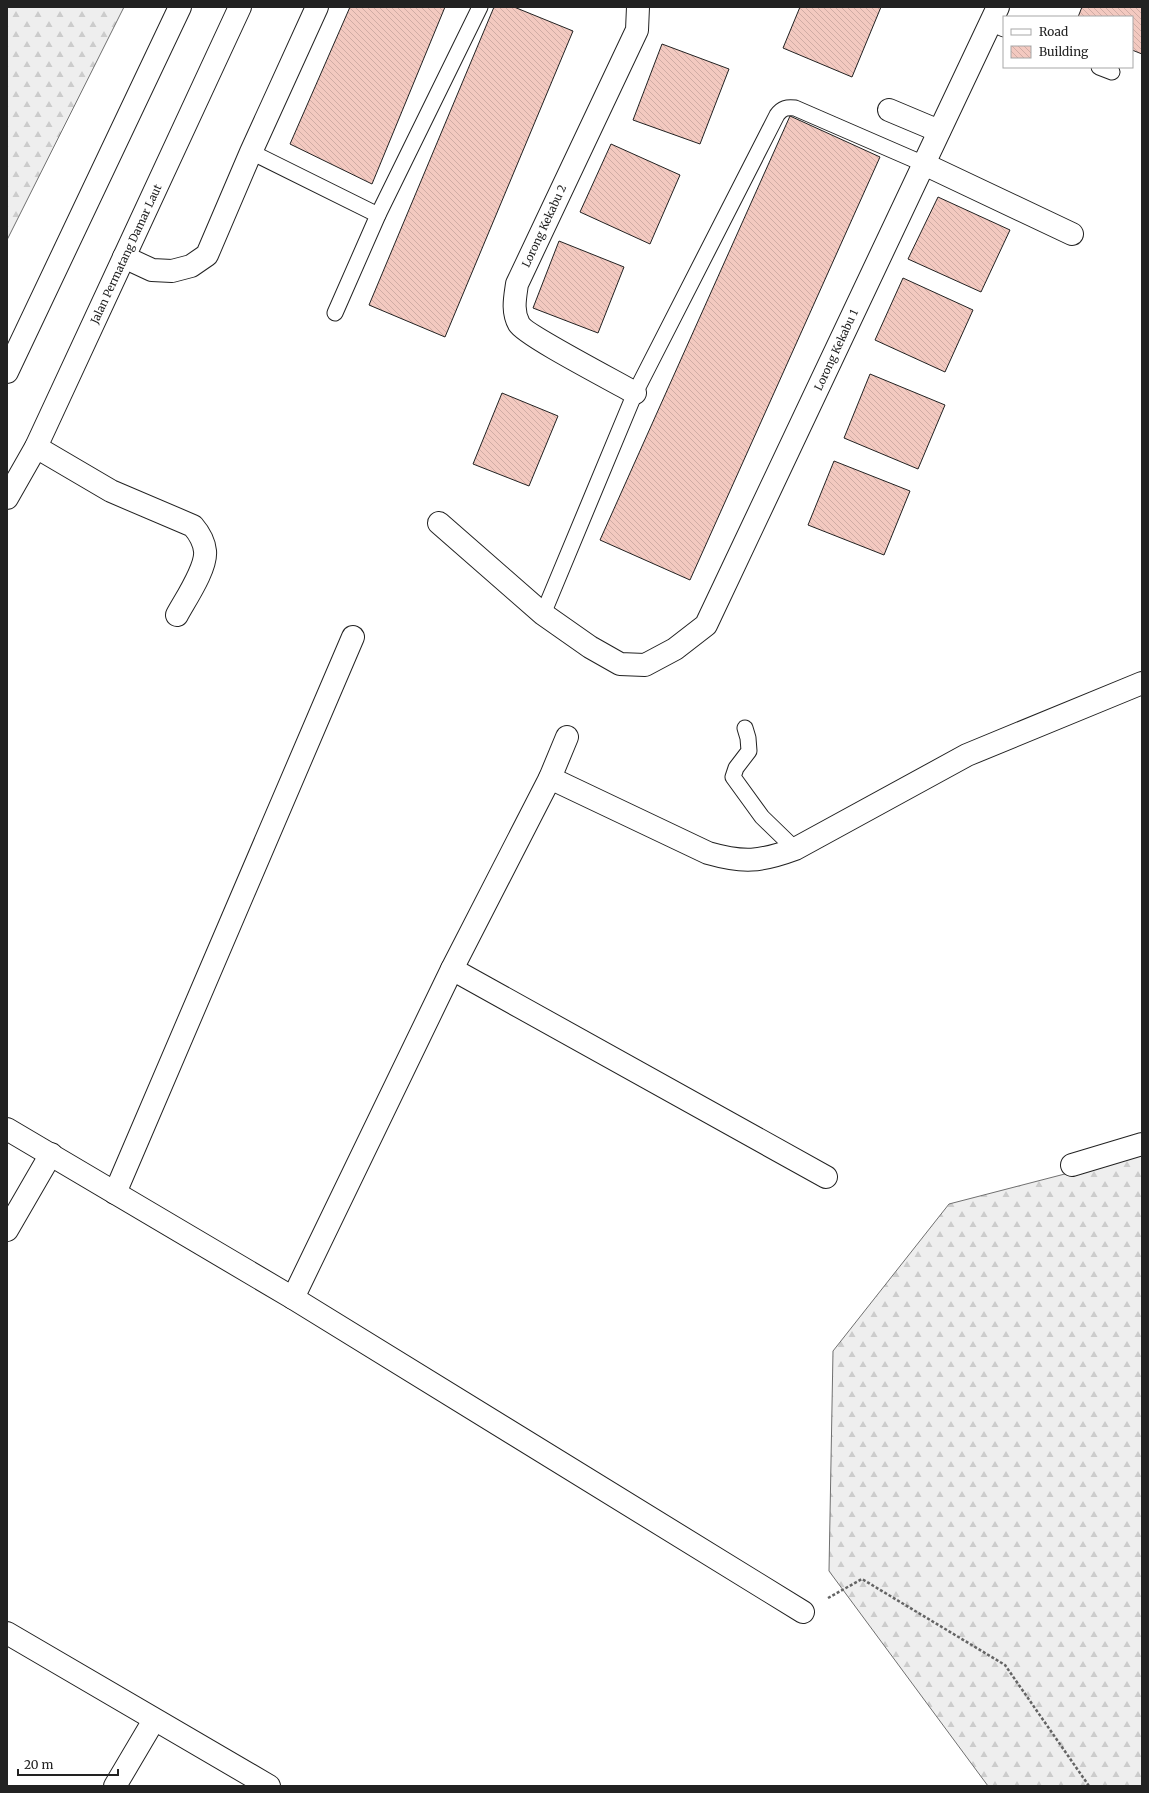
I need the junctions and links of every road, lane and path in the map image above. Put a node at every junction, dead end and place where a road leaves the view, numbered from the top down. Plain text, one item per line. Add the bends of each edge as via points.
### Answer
1 (180, 7) edge
2 (240, 7) edge
3 (317, 7) edge
4 (480, 7) edge
5 (638, 7) edge
6 (997, 20) edge
7 (890, 110) dead end
8 (939, 131) junction
9 (252, 152) junction
10 (924, 164) junction
11 (378, 215) junction
12 (1072, 234) dead end
13 (124, 258) junction
14 (335, 313) dead end
15 (25, 335) junction
16 (7, 357) edge
17 (7, 372) edge
18 (635, 393) junction
19 (36, 447) junction
20 (7, 498) edge
21 (439, 523) dead end
22 (543, 614) junction
23 (177, 615) dead end
24 (353, 638) dead end
25 (1142, 683) edge
26 (745, 728) dead end
27 (567, 737) dead end
28 (550, 778) junction
29 (795, 849) junction
30 (452, 970) junction
31 (7, 1129) edge
32 (1142, 1144) edge
33 (51, 1154) junction
34 (1072, 1165) dead end
35 (826, 1177) dead end
36 (115, 1193) junction
37 (7, 1230) edge
38 (293, 1298) junction
39 (803, 1612) joint
40 (7, 1633) edge
41 (154, 1720) junction
42 (115, 1786) edge
43 (268, 1786) edge
44 (1089, 1786) edge

1 - 15 main road
2 - 13 main road, Jalan Permatang Damar Laut
3 - 9 main road
4 - 11 lane
5 - 18 main road, Lorong Kekabu 2 via 637,30 517,284 514,306 519,325 534,336
6 - 8 main road, Lorong Kekabu 1
7 - 8 main road
8 - 10 main road, Lorong Kekabu 1
9 - 11 lane
9 - 13 main road via 207,255 191,266 172,271 152,270
10 - 12 main road
10 - 18 lane via 796,108 788,107 781,110
10 - 22 main road, Lorong Kekabu 1 via 706,625 675,649 645,665 620,664 590,647
11 - 14 lane
13 - 19 main road, Jalan Permatang Damar Laut
15 - 16 lane
15 - 17 main road
18 - 22 lane
19 - 20 main road, Jalan Permatang Damar Laut
19 - 23 main road via 110,491 193,526 201,536 206,551 203,566
21 - 22 main road
24 - 36 main road
25 - 29 main road via 967,755
26 - 29 lane via 749,751 736,768 733,777 762,817
27 - 28 main road
28 - 29 main road via 713,854 731,859 753,860 773,857
28 - 30 main road
30 - 35 main road
30 - 38 main road
31 - 33 main road
32 - 34 main road
33 - 36 main road
33 - 37 main road
36 - 38 main road
38 - 39 main road
39 - 44 path via 862,1579 1005,1666
40 - 41 main road
41 - 42 main road
41 - 43 main road

